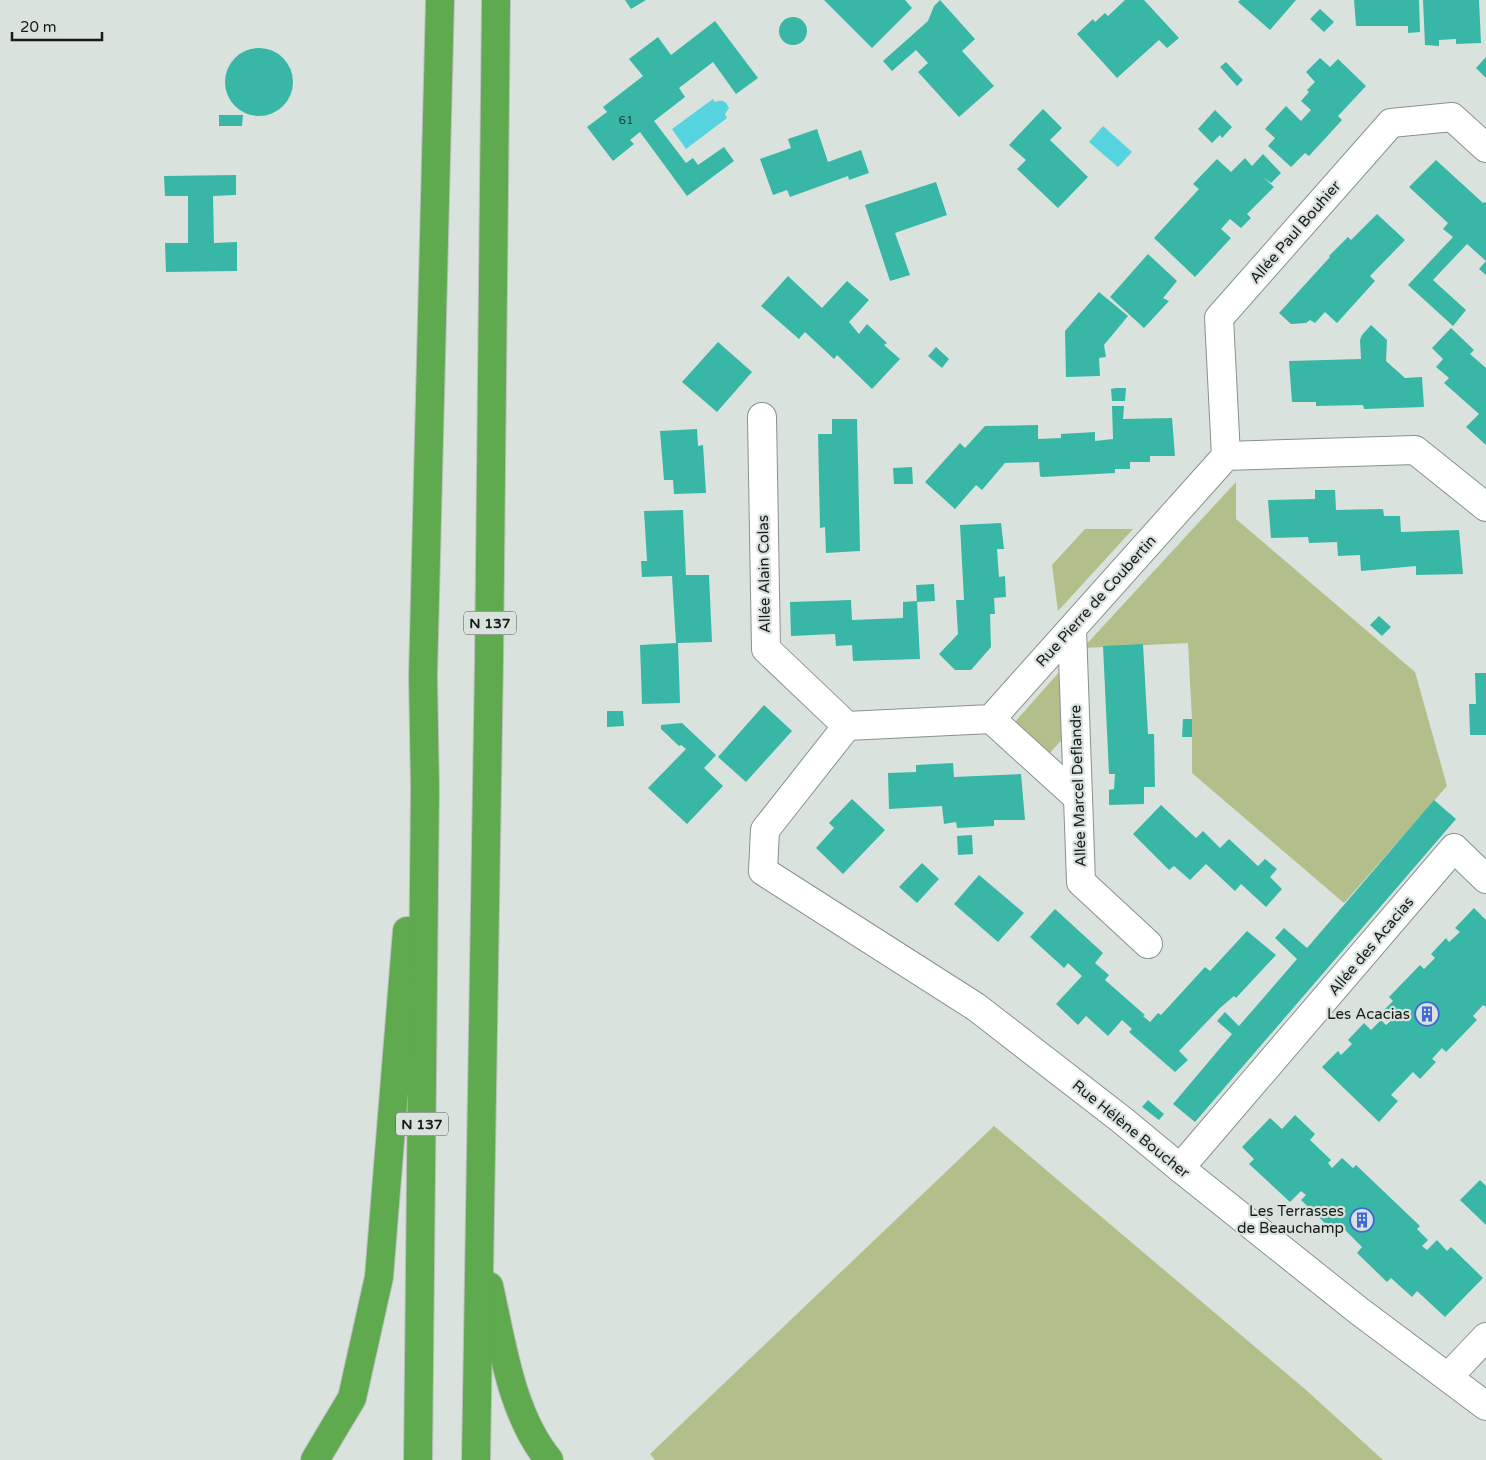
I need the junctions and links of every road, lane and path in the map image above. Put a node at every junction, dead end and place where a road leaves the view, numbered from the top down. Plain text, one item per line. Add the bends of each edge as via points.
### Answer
1 (496, 0) edge
2 (440, 1) edge
3 (1486, 148) edge
4 (762, 417) dead end
5 (1226, 456) junction
6 (1486, 507) edge
7 (1072, 629) junction
8 (991, 719) junction
9 (848, 726) junction
10 (425, 788) junction
11 (1078, 798) junction
12 (1486, 879) edge
13 (1148, 944) dead end
14 (1180, 1168) junction
15 (480, 1246) junction
16 (1486, 1337) edge
17 (1448, 1377) junction
18 (1486, 1406) edge
19 (315, 1460) edge
20 (418, 1460) edge
21 (476, 1460) edge
22 (549, 1460) edge

1 - 15 highway, N 137
2 - 10 highway, N 137 via 423,676
3 - 5 street, Allée Paul Bouhier via 1452,117 1391,124 1219,318
4 - 9 street, Allée Alain Colas via 766,649
5 - 6 street via 1415,450
5 - 7 street, Rue Pierre de Coubertin
7 - 8 street, Rue Pierre de Coubertin
7 - 11 street, Allée Marcel Deflandre
8 - 9 street
8 - 11 street
9 - 14 street, Rue Hélène Boucher via 765,830 764,871 976,1007
10 - 19 highway via 409,902 379,1277 352,1398
10 - 20 highway, N 137
11 - 13 street, Allée Marcel Deflandre via 1081,882
12 - 14 street, Allée des Acacias via 1454,848
14 - 17 street, Rue Hélène Boucher
15 - 21 highway, N 137
15 - 22 highway via 520,1409 539,1448
16 - 17 street
17 - 18 street, Rue Hélène Boucher

